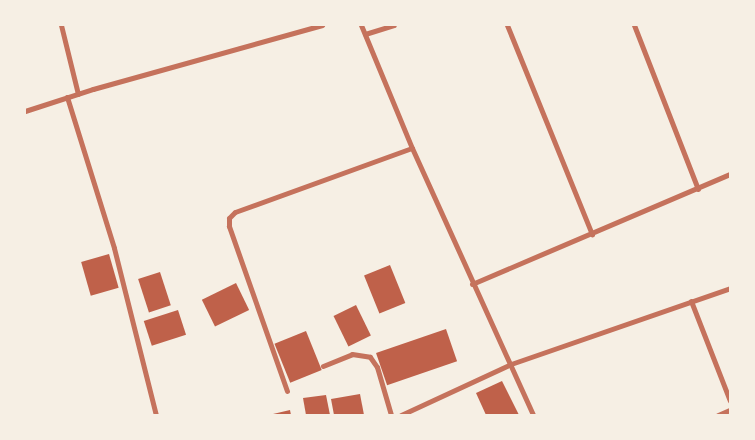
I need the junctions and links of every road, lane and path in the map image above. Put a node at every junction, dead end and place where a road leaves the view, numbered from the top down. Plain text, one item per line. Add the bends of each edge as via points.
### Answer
1 (61, 25) edge
2 (322, 25) edge
3 (362, 25) edge
4 (394, 25) edge
5 (507, 25) edge
6 (634, 25) edge
7 (365, 34) junction
8 (78, 94) junction
9 (67, 97) junction
10 (25, 111) edge
11 (412, 148) junction
12 (730, 174) edge
13 (698, 189) junction
14 (592, 234) junction
15 (472, 284) junction
16 (730, 288) edge
17 (692, 301) junction
18 (511, 364) junction
19 (323, 366) dead end
20 (287, 391) dead end
21 (730, 401) edge
22 (730, 410) edge
23 (156, 415) edge
24 (391, 415) edge
25 (401, 415) edge
26 (533, 415) edge
27 (718, 415) edge

1 - 8 street
2 - 8 street
3 - 7 street
4 - 7 street
5 - 14 street
6 - 13 street
7 - 11 street
8 - 9 street
9 - 10 street
9 - 23 street via 114,248
11 - 15 street
11 - 20 street via 235,212 229,218 229,226
12 - 13 street
13 - 14 street
14 - 15 street
15 - 18 street
16 - 17 street
17 - 18 street
17 - 21 street
18 - 25 street
18 - 26 street
19 - 24 street via 352,354 370,357 377,367
22 - 27 street

